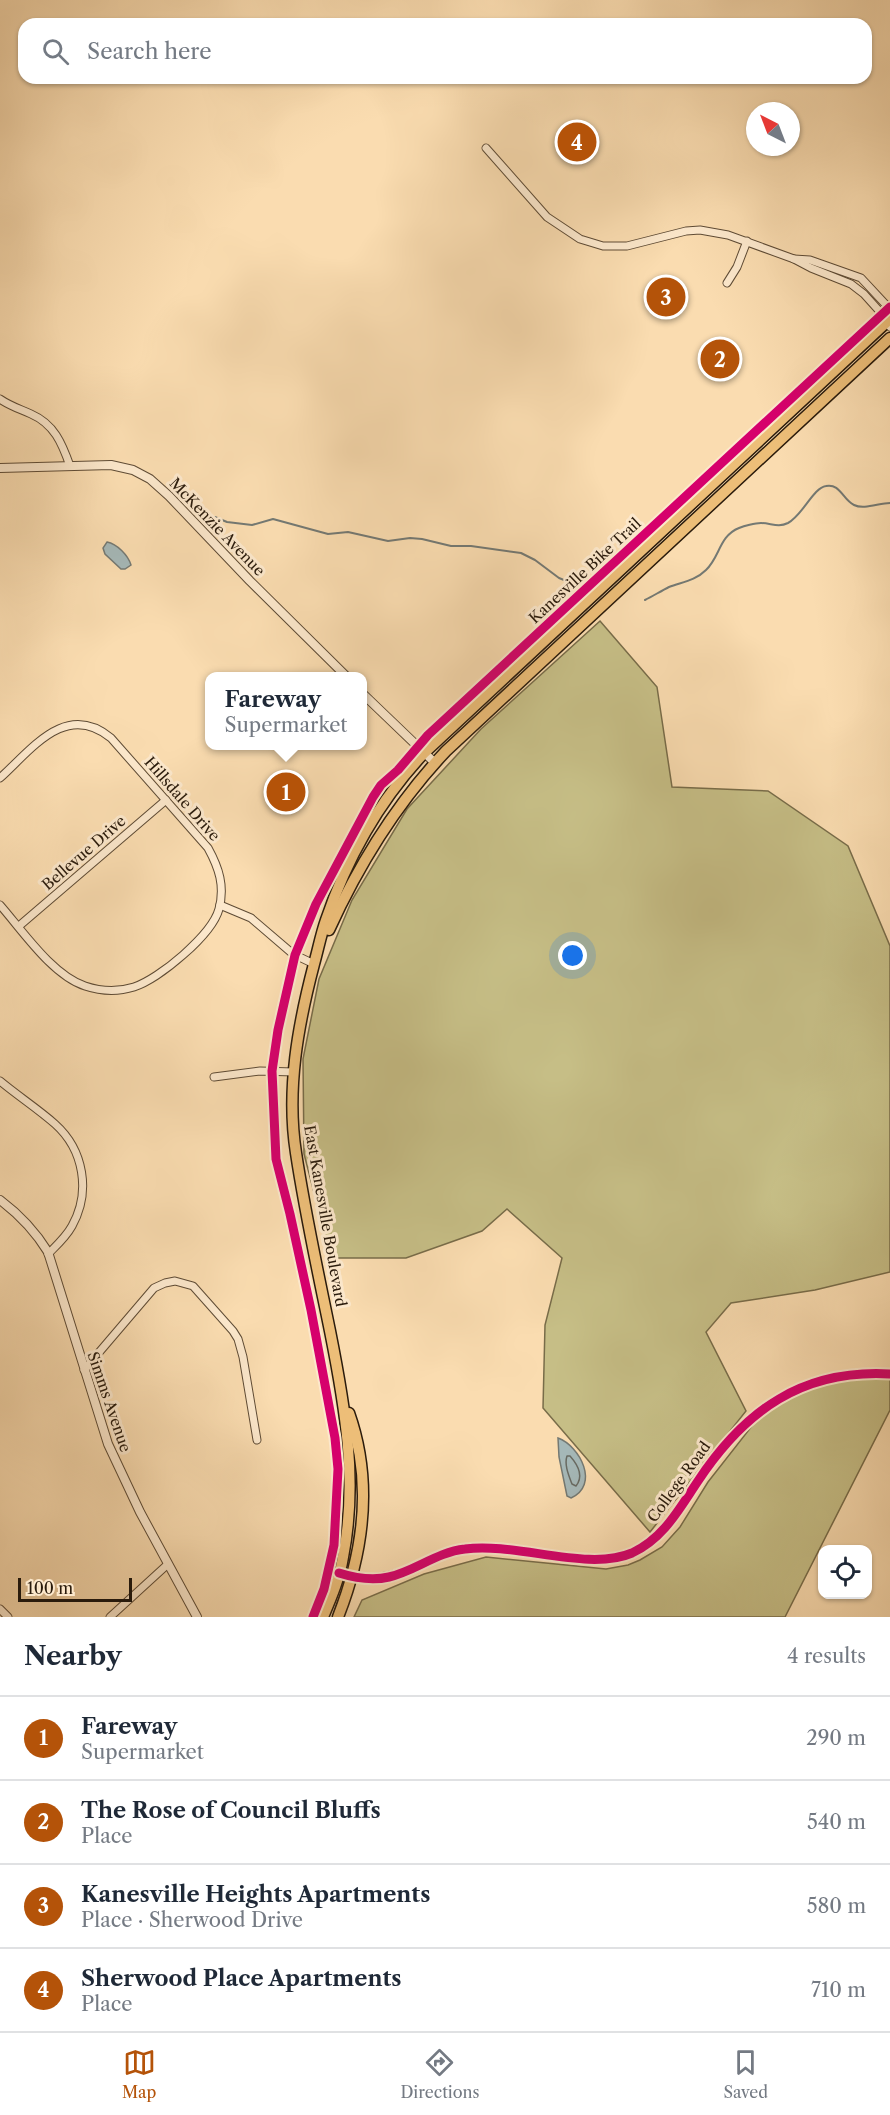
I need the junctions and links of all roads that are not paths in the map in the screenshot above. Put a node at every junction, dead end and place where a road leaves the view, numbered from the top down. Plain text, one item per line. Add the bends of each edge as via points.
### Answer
1 (486, 148) dead end
2 (747, 241) junction
3 (794, 259) junction
4 (727, 283) dead end
5 (890, 309) edge
6 (889, 323) edge
7 (890, 338) edge
8 (0, 399) edge
9 (70, 466) junction
10 (0, 468) edge
11 (342, 672) edge
12 (367, 697) edge
13 (424, 753) junction
14 (435, 763) junction
15 (0, 778) edge
16 (166, 800) junction
17 (0, 904) edge
18 (220, 905) junction
19 (19, 926) junction
20 (314, 964) junction
21 (294, 1072) junction
22 (214, 1077) dead end
23 (0, 1081) edge
24 (0, 1200) edge
25 (48, 1254) junction
26 (84, 1370) junction
27 (890, 1374) edge
28 (344, 1401) junction
29 (257, 1440) dead end
30 (479, 1548) joint
31 (168, 1564) junction
32 (339, 1573) junction
33 (351, 1577) junction
34 (0, 1609) edge
35 (8, 1617) edge
36 (110, 1617) edge
37 (196, 1617) edge
38 (323, 1617) edge
39 (338, 1617) edge

1 - 2 street via 547,216 586,242 627,246 700,230
2 - 3 street
2 - 4 street
3 - 5 street via 810,260 857,276
3 - 6 street via 858,289
6 - 13 main road, East Kanesville Boulevard
7 - 14 main road, East Kanesville Boulevard
8 - 9 street via 49,425 60,439
9 - 10 street, McKenzie Avenue
9 - 11 street, McKenzie Avenue via 118,466 157,484
12 - 13 street
13 - 14 street
13 - 20 main road, East Kanesville Boulevard via 392,791 363,836 333,901
14 - 20 main road, East Kanesville Boulevard via 380,834 338,910
15 - 16 street, Hillsdale Drive via 55,730 74,724 88,725 111,738
16 - 18 street, Hillsdale Drive via 208,848 218,866
16 - 19 street, Bellevue Drive
17 - 19 street
18 - 19 street via 206,933 156,976 127,989 101,990 67,977
18 - 20 street via 251,918 293,954
20 - 21 main road, East Kanesville Boulevard
21 - 22 street via 260,1071
21 - 28 main road, East Kanesville Boulevard via 292,1115 296,1154
23 - 25 street via 56,1125 75,1149 82,1170 80,1210 67,1234
24 - 25 street, Simms Avenue via 24,1220
25 - 26 street, Simms Avenue
26 - 29 street via 154,1288 176,1281 186,1283 197,1289 238,1339
26 - 31 street, Simms Avenue via 121,1474
27 - 30 street, College Road via 831,1377 770,1403 727,1443 662,1532 630,1554 596,1560
28 - 32 main road, East Kanesville Boulevard via 351,1471 347,1534
28 - 33 main road, East Kanesville Boulevard via 358,1443 363,1483 362,1524
30 - 33 street, College Road via 446,1554 388,1577
31 - 36 street
31 - 37 street, Simms Avenue
32 - 33 street, College Road
32 - 38 main road, East Kanesville Boulevard
33 - 39 main road, East Kanesville Boulevard
34 - 35 street

